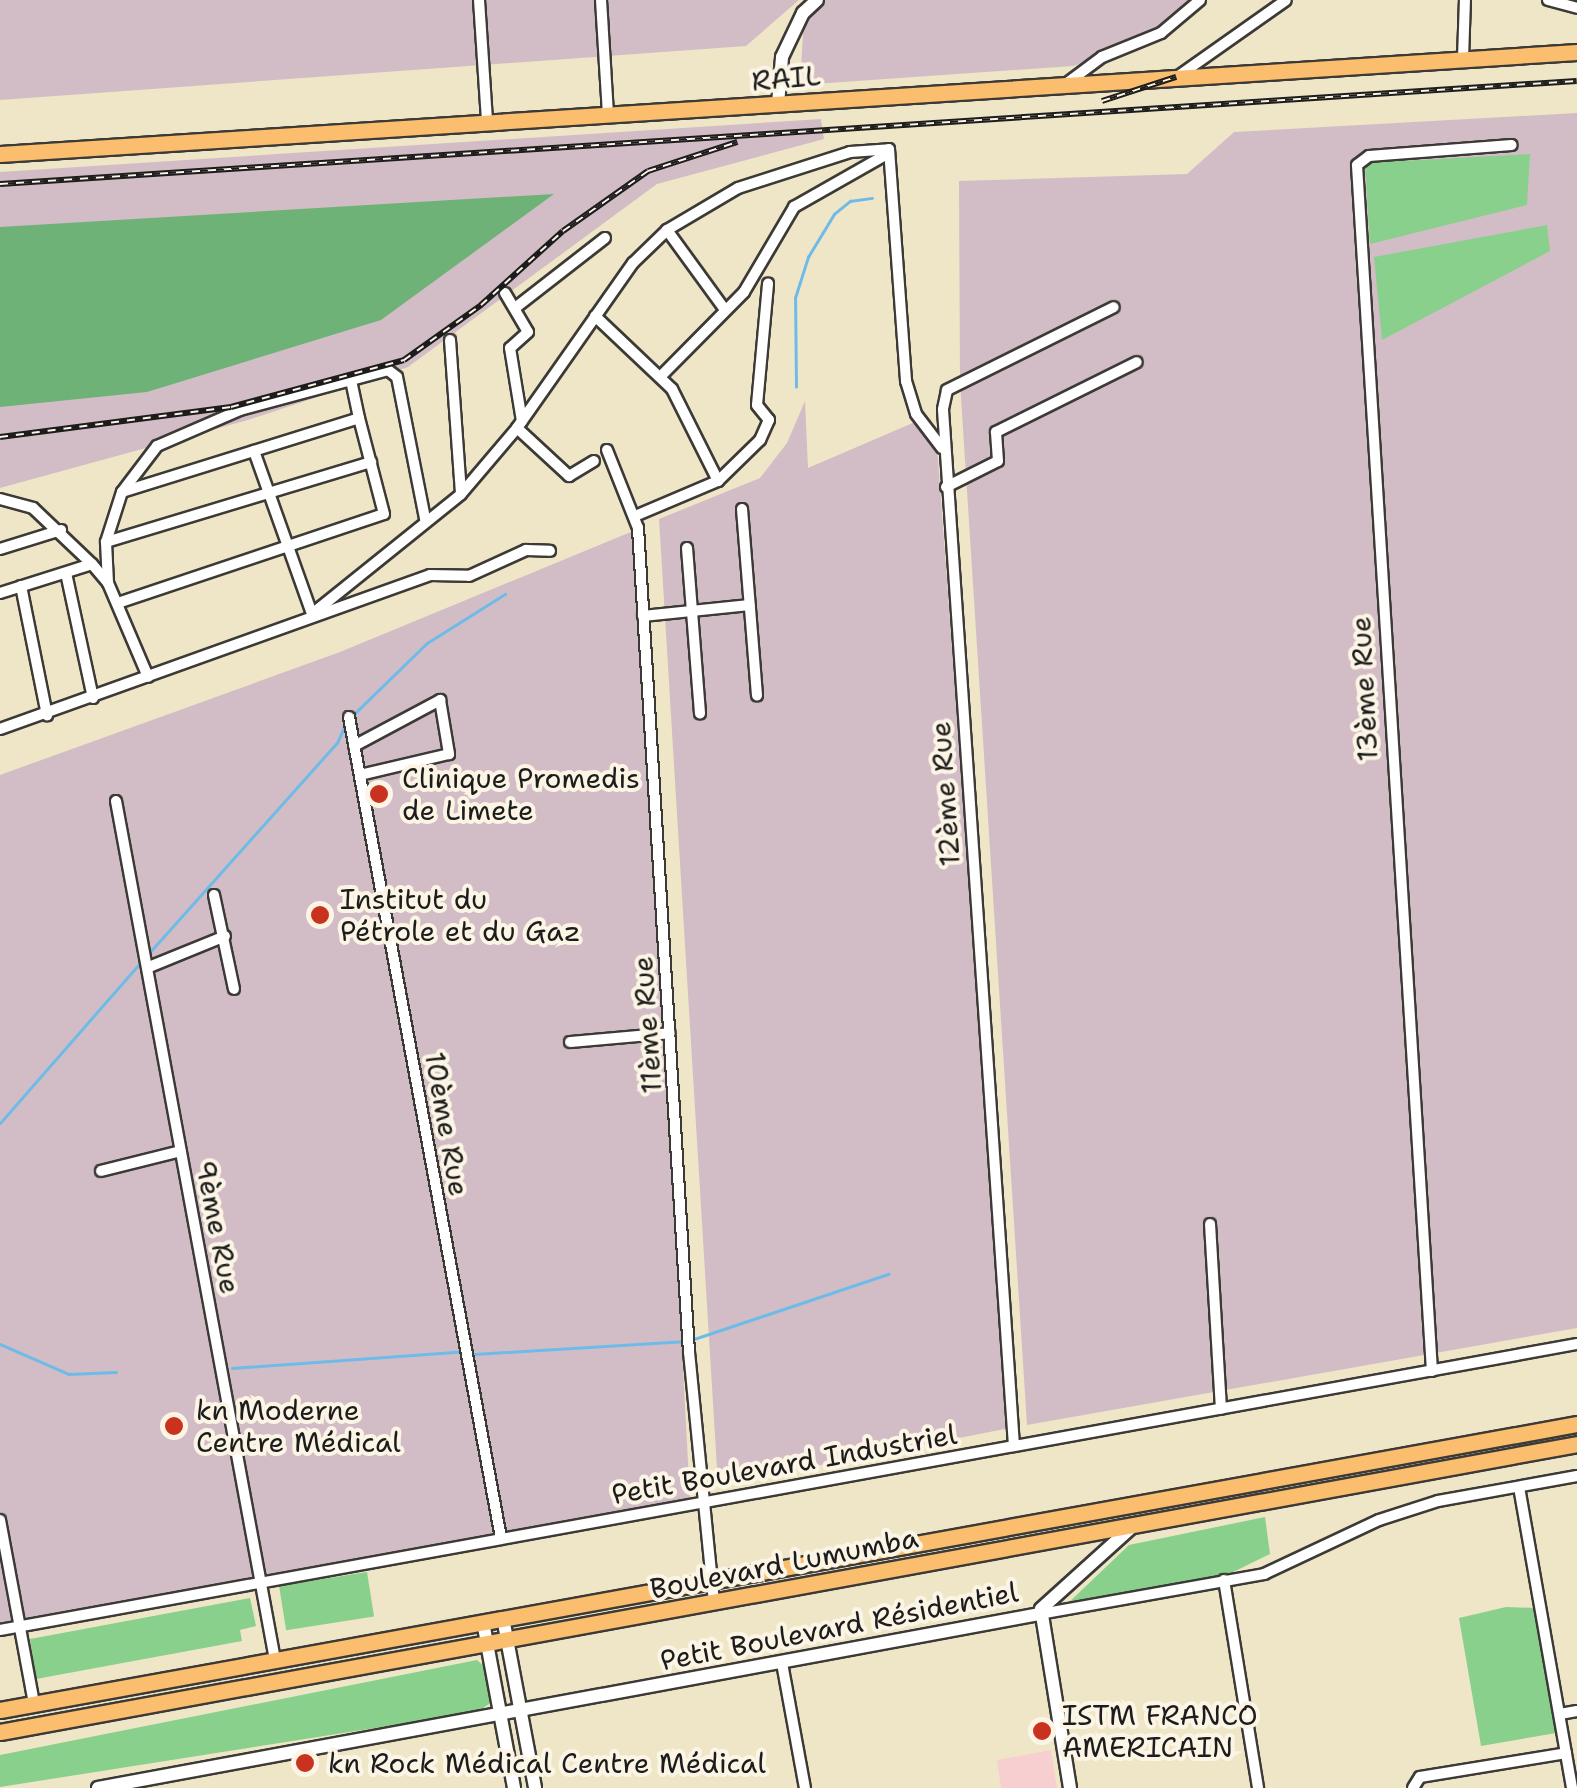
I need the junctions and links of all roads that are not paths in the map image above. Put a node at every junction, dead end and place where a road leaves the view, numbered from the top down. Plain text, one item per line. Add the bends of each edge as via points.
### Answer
1 (479, 0) edge
2 (602, 0) edge
3 (817, 0) edge
4 (1200, 0) edge
5 (1286, 0) edge
6 (1465, 0) edge
7 (1553, 1) edge
8 (1577, 8) edge
9 (1577, 52) edge
10 (1463, 59) junction
11 (1176, 77) junction
12 (1066, 84) junction
13 (778, 104) junction
14 (608, 116) junction
15 (487, 122) junction
16 (1512, 146) dead end
17 (889, 151) junction
18 (0, 154) edge
19 (666, 230) junction
20 (605, 238) dead end
21 (768, 283) dead end
22 (505, 292) dead end
23 (1114, 307) dead end
24 (515, 308) junction
25 (723, 308) junction
26 (595, 316) junction
27 (450, 340) dead end
28 (1137, 362) dead end
29 (660, 376) junction
30 (350, 380) junction
31 (360, 418) junction
32 (520, 424) junction
33 (942, 448) junction
34 (607, 450) dead end
35 (254, 451) junction
36 (594, 461) dead end
37 (371, 462) junction
38 (718, 481) junction
39 (946, 487) junction
40 (122, 492) junction
41 (269, 494) junction
42 (461, 494) junction
43 (0, 500) edge
44 (742, 510) dead end
45 (635, 516) junction
46 (425, 519) junction
47 (61, 530) junction
48 (106, 542) junction
49 (0, 548) edge
50 (285, 548) junction
51 (687, 548) dead end
52 (550, 552) dead end
53 (92, 564) junction
54 (66, 573) junction
55 (108, 583) junction
56 (21, 586) junction
57 (0, 593) edge
58 (118, 603) junction
59 (749, 605) junction
60 (691, 611) junction
61 (312, 614) junction
62 (643, 616) junction
63 (148, 677) junction
64 (756, 695) dead end
65 (93, 698) junction
66 (700, 713) dead end
67 (47, 715) junction
68 (349, 718) dead end
69 (0, 729) edge
70 (354, 746) junction
71 (360, 774) junction
72 (116, 801) dead end
73 (214, 896) dead end
74 (225, 936) junction
75 (149, 967) junction
76 (234, 989) dead end
77 (670, 1033) junction
78 (570, 1042) dead end
79 (181, 1151) junction
80 (101, 1170) dead end
81 (1210, 1224) dead end
82 (1577, 1344) edge
83 (1432, 1370) junction
84 (1220, 1409) junction
85 (1577, 1424) edge
86 (1577, 1444) edge
87 (1014, 1446) junction
88 (1577, 1476) edge
89 (1518, 1487) junction
90 (700, 1503) junction
91 (0, 1520) edge
92 (1136, 1523) junction
93 (501, 1538) junction
94 (708, 1580) junction
95 (1224, 1580) junction
96 (261, 1584) junction
97 (714, 1601) junction
98 (1040, 1614) junction
99 (504, 1618) junction
100 (483, 1622) junction
101 (20, 1626) junction
102 (0, 1630) edge
103 (507, 1641) junction
104 (487, 1644) junction
105 (275, 1660) junction
106 (782, 1663) junction
107 (34, 1704) junction
108 (0, 1710) edge
109 (521, 1711) junction
110 (1577, 1711) edge
111 (1560, 1714) junction
112 (499, 1716) junction
113 (0, 1732) edge
114 (1566, 1752) junction
115 (1414, 1785) edge
116 (98, 1788) edge
117 (514, 1788) edge
118 (535, 1788) edge
119 (805, 1788) edge
120 (1070, 1788) edge
121 (1258, 1788) edge
122 (1572, 1788) edge

1 - 15 street
2 - 14 street
3 - 13 street via 803,13 782,58
4 - 12 street via 1161,32 1102,56
5 - 11 street
6 - 10 street
7 - 8 street
9 - 10 main road, RAIL
10 - 11 main road, RAIL
11 - 12 main road, RAIL
12 - 13 main road, RAIL
13 - 14 main road, RAIL
14 - 15 main road, RAIL
15 - 18 main road, RAIL
16 - 83 street, 13ème Rue via 1369,156 1357,165
17 - 19 street via 850,152 738,188
17 - 25 street via 799,202 744,292
17 - 33 street, 12ème Rue via 906,381 916,414
19 - 25 street
19 - 26 street
20 - 24 street
21 - 38 street via 758,405 769,424 748,458
22 - 24 street
23 - 33 street via 947,390
24 - 32 street via 528,332 510,351
25 - 29 street
26 - 29 street
26 - 32 street
27 - 42 street
28 - 39 street via 996,432 998,461
29 - 38 street via 681,401
30 - 31 street
30 - 40 street via 177,434 140,464
30 - 46 street via 388,370 397,377
31 - 35 street
31 - 37 street
32 - 36 street via 568,476
32 - 42 street
33 - 39 street, 12ème Rue
34 - 45 street, 11ème Rue
35 - 40 street
35 - 41 street
37 - 41 street
37 - 50 street via 384,514
38 - 45 street
39 - 87 street, 12ème Rue
40 - 48 street
41 - 48 street
41 - 50 street
42 - 46 street
43 - 47 street via 32,508
44 - 59 street
45 - 62 street, 11ème Rue
46 - 61 street
47 - 49 street
47 - 53 street
48 - 55 street
50 - 58 street
50 - 61 street
51 - 60 street
52 - 61 street via 526,550 474,574 430,575
53 - 54 street
53 - 55 street
54 - 56 street
54 - 65 street
55 - 58 street
56 - 57 street
56 - 67 street
58 - 63 street
59 - 60 street
59 - 64 street
60 - 62 street
60 - 66 street
61 - 63 street
62 - 77 street, 11ème Rue
63 - 65 street
65 - 67 street
67 - 69 street
68 - 70 street, 10ème Rue
70 - 71 street, 10ème Rue
70 - 71 street via 440,700 449,754
71 - 93 street, 10ème Rue
72 - 75 street, 9ème Rue
73 - 74 street
74 - 75 street
74 - 76 street
75 - 79 street, 9ème Rue
77 - 78 street
77 - 90 street, 11ème Rue
79 - 80 street
79 - 96 street, 9ème Rue
81 - 84 street
82 - 83 street, Petit Boulevard Industriel
83 - 84 street, Petit Boulevard Industriel
84 - 87 street, Petit Boulevard Industriel
85 - 94 main road, Boulevard Lumumba
86 - 92 main road, Boulevard Lumumba
87 - 90 street, Petit Boulevard Industriel
88 - 89 street, Petit Boulevard Résidentiel
89 - 95 street, Petit Boulevard Résidentiel via 1438,1501 1379,1520 1264,1574
89 - 111 street
90 - 93 street, Petit Boulevard Industriel
90 - 94 street, 11ème Rue
91 - 101 street
92 - 97 main road, Boulevard Lumumba
92 - 98 street
93 - 96 street, Petit Boulevard Industriel
94 - 97 street, 11ème Rue
94 - 99 main road, Boulevard Lumumba
95 - 98 street, Petit Boulevard Résidentiel
95 - 121 street
96 - 101 street, Petit Boulevard Industriel
96 - 105 street, 9ème Rue
97 - 103 main road, Boulevard Lumumba
98 - 106 street, Petit Boulevard Résidentiel
98 - 120 street
99 - 100 main road, Boulevard Lumumba
99 - 103 street
100 - 104 street
100 - 105 main road, Boulevard Lumumba
101 - 102 street, Petit Boulevard Industriel
101 - 107 street
103 - 104 main road, Boulevard Lumumba
103 - 109 street
104 - 112 street
104 - 113 main road, Boulevard Lumumba
105 - 107 main road, Boulevard Lumumba
106 - 109 street, Petit Boulevard Résidentiel
106 - 119 street
107 - 108 main road, Boulevard Lumumba
109 - 112 street, Petit Boulevard Résidentiel
109 - 118 street
110 - 111 street
111 - 114 street
112 - 116 street, Petit Boulevard Résidentiel
112 - 117 street
114 - 115 street
114 - 122 street

